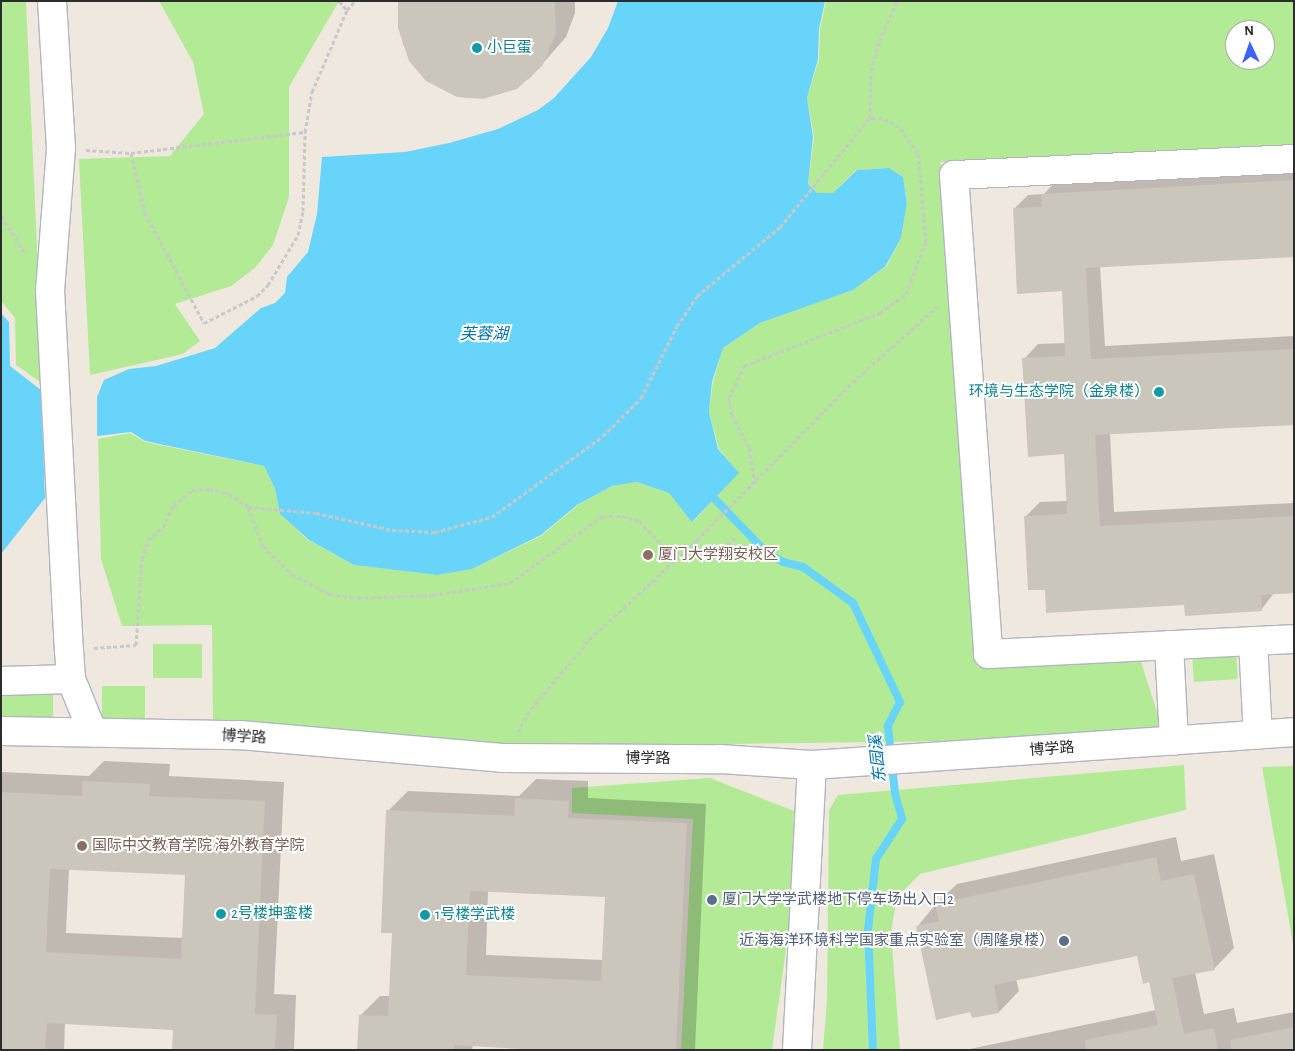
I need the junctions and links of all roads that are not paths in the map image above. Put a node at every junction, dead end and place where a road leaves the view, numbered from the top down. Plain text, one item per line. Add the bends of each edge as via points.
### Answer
1 (52, 1) edge
2 (1294, 159) edge
3 (1294, 639) edge
4 (1253, 641) junction
5 (1169, 645) junction
6 (71, 678) junction
7 (1, 681) edge
8 (1, 731) edge
9 (1294, 732) edge
10 (93, 733) junction
11 (1258, 735) junction
12 (1174, 740) junction
13 (812, 765) junction
14 (797, 1050) edge

1 - 6 street via 61,148 50,290
2 - 5 street via 954,175 988,654
3 - 4 street
4 - 5 street
4 - 11 street
5 - 12 street
6 - 7 street
6 - 10 street
8 - 10 street, 博学路
9 - 11 street, 博学路
10 - 13 street, 博学路 via 240,735 502,758 720,760
11 - 12 street, 博学路
12 - 13 street, 博学路
13 - 14 street

